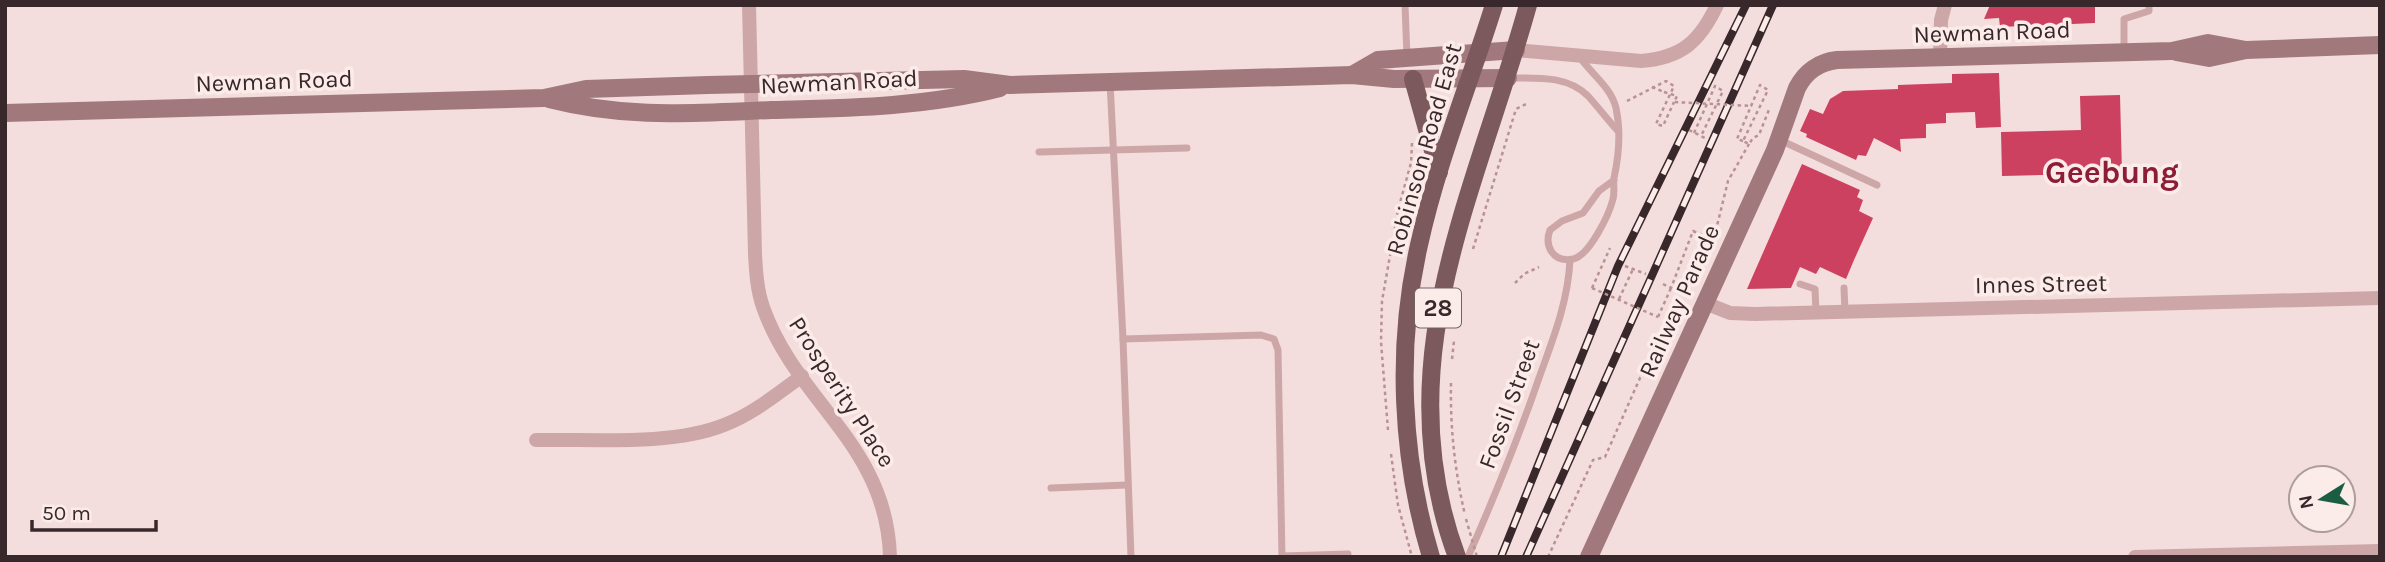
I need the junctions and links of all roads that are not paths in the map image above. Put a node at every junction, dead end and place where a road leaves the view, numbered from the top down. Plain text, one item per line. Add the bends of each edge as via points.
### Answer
1 (749, 5) edge
2 (1405, 5) edge
3 (1493, 5) edge
4 (1528, 5) edge
5 (1717, 5) edge
6 (1945, 5) edge
7 (2149, 5) edge
8 (2380, 45) edge
9 (1516, 50) junction
10 (1478, 51) junction
11 (2124, 52) junction
12 (1578, 55) junction
13 (1407, 57) junction
14 (1940, 57) junction
15 (1815, 67) joint
16 (1352, 75) junction
17 (1469, 78) junction
18 (1508, 78) junction
19 (1413, 79) junction
20 (1110, 82) junction
21 (751, 84) junction
22 (1010, 85) junction
23 (544, 98) junction
24 (752, 111) junction
25 (5, 114) edge
26 (1618, 130) junction
27 (1779, 140) junction
28 (1187, 148) dead end
29 (1112, 150) junction
30 (1039, 152) dead end
31 (1439, 172) junction
32 (1614, 180) junction
33 (1877, 186) dead end
34 (1570, 260) junction
35 (1800, 284) dead end
36 (1844, 288) dead end
37 (2380, 298) edge
38 (1705, 303) junction
39 (1844, 312) junction
40 (1816, 313) junction
41 (1123, 339) junction
42 (802, 376) junction
43 (537, 440) dead end
44 (1127, 485) junction
45 (1051, 488) dead end
46 (2380, 551) edge
47 (1459, 553) edge
48 (1348, 554) dead end
49 (1282, 556) edge
50 (890, 557) edge
51 (1130, 557) edge
52 (1431, 557) edge
53 (1589, 557) edge
54 (2135, 557) edge

1 - 21 street, Prosperity Place
2 - 13 lane
3 - 10 main road, Robinson Road East / 28
4 - 9 main road, 28
5 - 12 street, Newman Road via 1705,28 1683,51 1670,57 1642,61
6 - 14 street
7 - 11 lane via 2149,11 2124,19
8 - 11 main road, Newman Road via 2246,50 2208,44 2172,51
9 - 10 main road, Newman Road
9 - 12 street, Newman Road
9 - 18 main road, 28
10 - 13 main road, Newman Road
10 - 17 main road, Robinson Road East / 28
11 - 14 main road, Newman Road
12 - 26 lane via 1611,95
13 - 16 main road, Newman Road via 1378,60
14 - 15 main road, Newman Road via 1837,60
15 - 27 main road, Railway Parade via 1801,80
16 - 19 main road, Newman Road
16 - 20 main road, Newman Road
17 - 18 main road, Newman Road
17 - 19 main road, Newman Road
17 - 31 main road, Robinson Road East / 28
18 - 26 lane via 1544,78 1570,85 1588,97
18 - 47 main road, 28 via 1453,245 1433,344 1429,392 1433,454
19 - 31 main road
20 - 22 main road, Newman Road
20 - 29 lane
21 - 22 main road, Newman Road via 964,79
21 - 23 main road, Newman Road via 586,89
21 - 24 street, Prosperity Place
22 - 24 main road, Newman Road via 903,105
23 - 24 main road, Newman Road via 626,113
23 - 25 main road, Newman Road
24 - 42 street, Prosperity Place via 759,293 776,336
26 - 32 lane
27 - 33 lane
27 - 38 main road, Railway Parade
28 - 29 lane
29 - 30 lane
29 - 41 lane
31 - 52 main road, Robinson Road East / 28 via 1412,284 1405,363 1413,478
32 - 34 lane via 1614,199 1593,242
32 - 34 lane via 1583,213 1550,230 1547,245 1551,253
34 - 47 lane, Fossil Street via 1560,318 1508,465
35 - 40 lane via 1815,289
36 - 39 lane
37 - 39 street, Innes Street
38 - 40 street, Innes Street via 1739,314
38 - 53 main road, Railway Parade
39 - 40 street, Innes Street
41 - 44 lane
41 - 49 lane via 1261,335 1274,339 1278,350
42 - 43 street via 742,418 702,432 665,438
42 - 50 street, Prosperity Place via 872,476 888,528
44 - 45 lane
44 - 51 lane
46 - 54 street
48 - 49 lane

